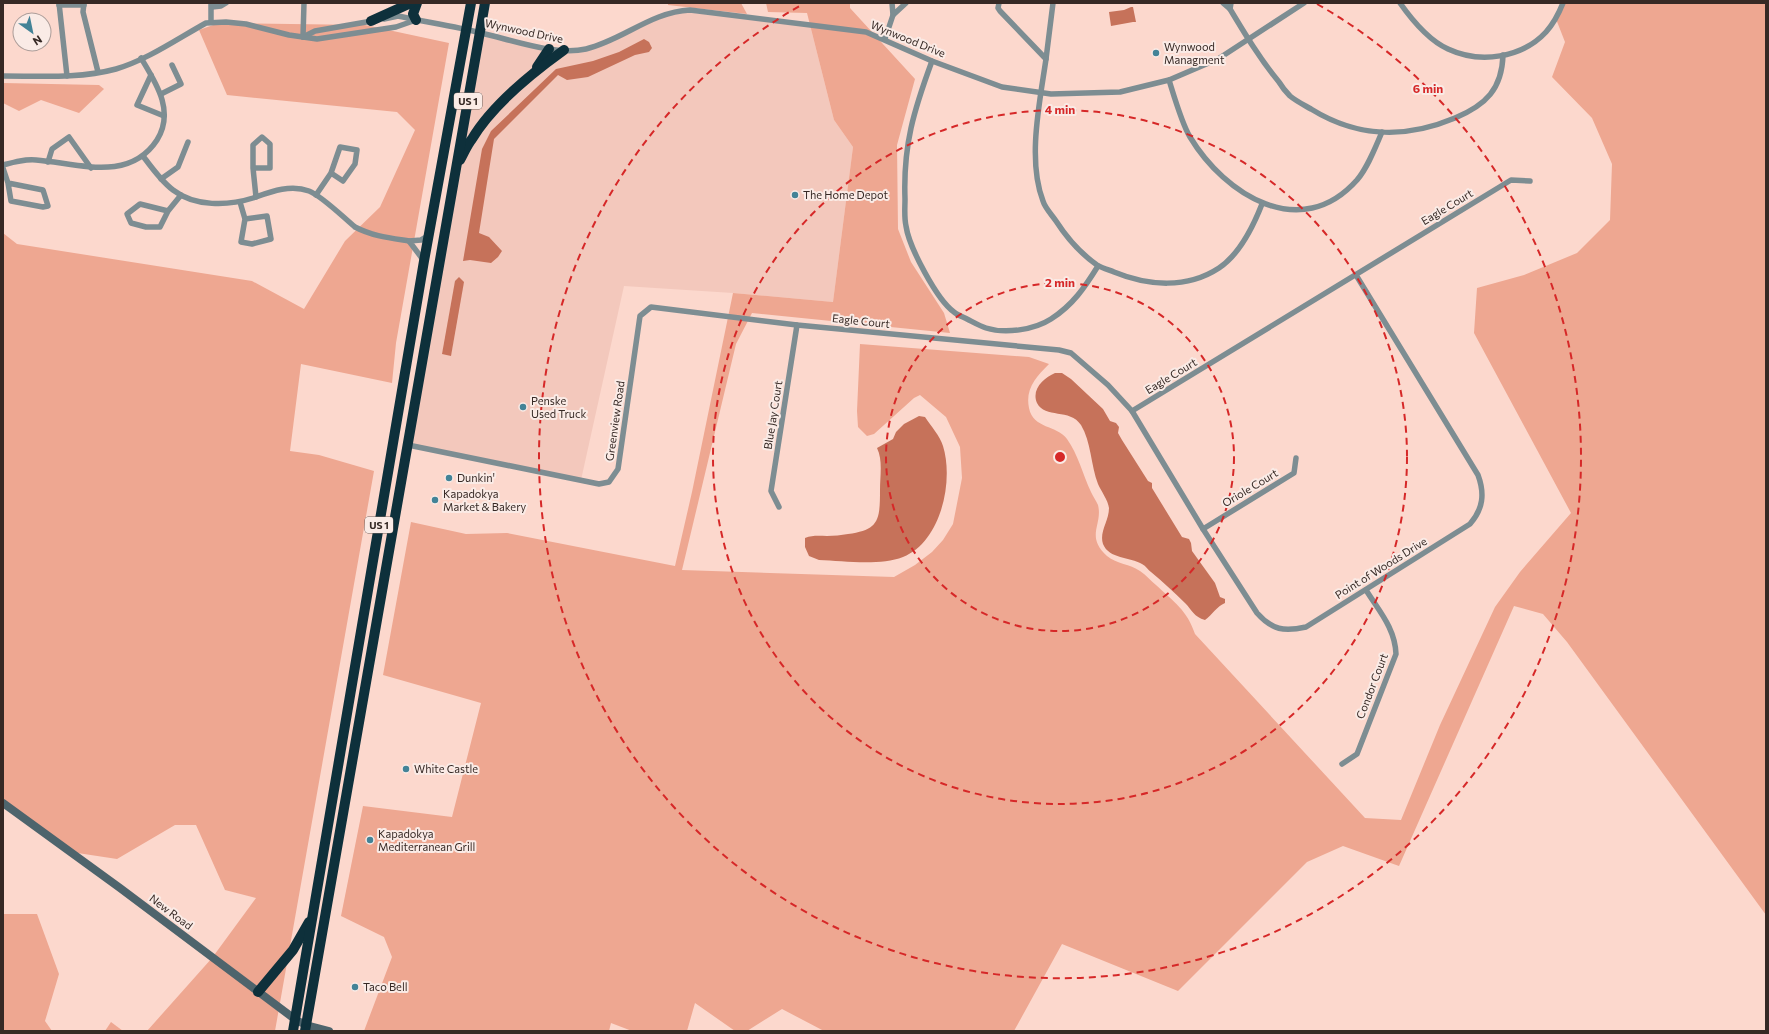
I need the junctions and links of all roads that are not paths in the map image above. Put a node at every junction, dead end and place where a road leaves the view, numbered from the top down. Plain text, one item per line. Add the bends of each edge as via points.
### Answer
1 (226, 3) edge
2 (304, 3) edge
3 (412, 3) edge
4 (417, 3) edge
5 (470, 3) edge
6 (485, 3) edge
7 (892, 3) edge
8 (906, 3) edge
9 (999, 3) edge
10 (1053, 3) edge
11 (1223, 3) edge
12 (1304, 3) edge
13 (1400, 3) edge
14 (1563, 3) edge
15 (59, 4) edge
16 (84, 4) edge
17 (212, 5) edge
18 (1231, 6) edge
19 (893, 15) junction
20 (416, 20) junction
21 (372, 21) junction
22 (211, 22) junction
23 (465, 29) junction
24 (480, 32) junction
25 (303, 38) junction
26 (884, 39) junction
27 (1249, 40) junction
28 (549, 49) junction
29 (564, 50) junction
30 (1503, 55) junction
31 (141, 58) junction
32 (1046, 59) junction
33 (932, 61) junction
34 (172, 65) dead end
35 (98, 72) junction
36 (534, 72) junction
37 (151, 75) junction
38 (3, 76) edge
39 (67, 76) junction
40 (1169, 80) junction
41 (1041, 92) junction
42 (161, 94) junction
43 (164, 116) junction
44 (1382, 132) junction
45 (188, 142) dead end
46 (143, 156) junction
47 (48, 162) junction
48 (3, 167) edge
49 (91, 168) junction
50 (253, 168) junction
51 (456, 169) junction
52 (331, 173) junction
53 (161, 179) junction
54 (1530, 182) dead end
55 (8, 183) junction
56 (181, 195) junction
57 (316, 195) junction
58 (256, 197) junction
59 (240, 202) junction
60 (1262, 204) junction
61 (168, 211) junction
62 (245, 219) junction
63 (428, 236) junction
64 (409, 240) junction
65 (424, 261) junction
66 (1098, 266) junction
67 (1356, 275) junction
68 (797, 325) junction
69 (1132, 411) junction
70 (408, 445) junction
71 (1296, 458) dead end
72 (778, 507) dead end
73 (1203, 529) junction
74 (1366, 590) junction
75 (1342, 764) dead end
76 (3, 803) edge
77 (315, 903) junction
78 (258, 992) junction
79 (296, 1020) junction
80 (305, 1028) edge
81 (293, 1031) edge
82 (329, 1031) edge

1 - 17 street via 221,6
2 - 25 street
3 - 21 highway
4 - 20 highway via 413,14
5 - 23 highway, US 1
6 - 24 highway, US 1
7 - 19 street
8 - 19 street
9 - 32 street via 1000,11
10 - 32 street
11 - 18 street
12 - 27 street, Wynwood Drive
13 - 30 street via 1422,30 1448,49 1473,57
14 - 30 street via 1547,32 1522,49
15 - 16 street
15 - 39 street
16 - 35 street via 83,12
17 - 22 street
18 - 27 street
19 - 26 street
20 - 21 street, Wynwood Drive via 398,16
20 - 23 street, Wynwood Drive
20 - 25 street via 396,27
21 - 25 street, Wynwood Drive via 315,31
22 - 25 street via 246,24
22 - 31 street
23 - 24 street, Wynwood Drive
23 - 63 highway, US 1
24 - 28 street, Wynwood Drive
24 - 51 highway, US 1
26 - 29 street, Wynwood Drive via 866,32 690,10 675,11 657,17 600,45
26 - 33 street, Wynwood Drive
27 - 40 street, Wynwood Drive via 1207,65
27 - 44 street via 1290,96 1326,118 1358,129
28 - 29 street, Wynwood Drive
28 - 36 highway
29 - 36 highway
30 - 44 street via 1502,70 1494,90 1474,108 1424,129
31 - 35 street via 117,68
31 - 37 street
32 - 41 street
33 - 41 street, Wynwood Drive via 1002,87
33 - 66 street via 916,105 907,143 904,182 906,227 925,274 940,296 953,312 987,328 1019,330 1049,320 1067,308 1080,295
34 - 42 street via 181,84
35 - 39 street
36 - 51 highway via 486,119 471,139
37 - 42 street
37 - 43 street via 137,105
38 - 39 street
40 - 41 street, Wynwood Drive via 1120,92
40 - 60 street via 1189,136 1202,154 1225,181
41 - 66 street via 1035,157 1043,202 1066,237
42 - 43 street
43 - 46 street via 158,138
44 - 60 street via 1370,160 1357,180 1340,195 1317,208 1304,210
45 - 53 street via 178,167
46 - 49 street via 124,165
46 - 53 street
47 - 48 street via 22,160
47 - 49 street
47 - 49 street via 52,149 69,136
48 - 55 street
50 - 50 street via 253,144 262,136 270,144 270,168
50 - 58 street
51 - 70 highway, US 1
52 - 52 street via 340,147 357,150 355,164 343,181
52 - 57 street
53 - 56 street
54 - 67 street, Eagle Court via 1511,180
55 - 55 street via 43,190 48,206 11,201
56 - 59 street via 208,203
56 - 61 street
57 - 58 street via 309,191 281,189
57 - 64 street via 355,227 375,235
58 - 59 street
59 - 62 street
60 - 66 street via 1235,254 1219,268 1196,280 1168,284 1132,279
61 - 61 street via 160,227 131,223 127,214 140,204
62 - 62 street via 267,216 271,239 252,244 241,242
63 - 64 street via 421,240
63 - 65 highway, US 1
64 - 65 street
65 - 77 highway, US 1
67 - 69 street, Eagle Court
67 - 74 street, Point of Woods Drive via 1482,486 1481,506 1470,524
68 - 69 street, Eagle Court via 1071,353 1108,385
68 - 70 street, Greenview Road via 657,307 646,310 640,316 618,469 610,482 604,484
68 - 72 street, Blue Jay Court via 771,491
69 - 73 street, Point of Woods Drive
70 - 80 highway, US 1
71 - 73 street, Oriole Court via 1294,473
73 - 74 street, Point of Woods Drive via 1257,613 1276,628 1284,630 1306,627
74 - 75 street, Condor Court via 1392,630 1396,640 1396,654 1357,754
76 - 78 street, New Road
77 - 78 highway via 306,928 293,950
77 - 79 highway, US 1
78 - 79 street, New Road
79 - 80 street, New Road
79 - 81 highway, US 1
80 - 82 street, New Road

